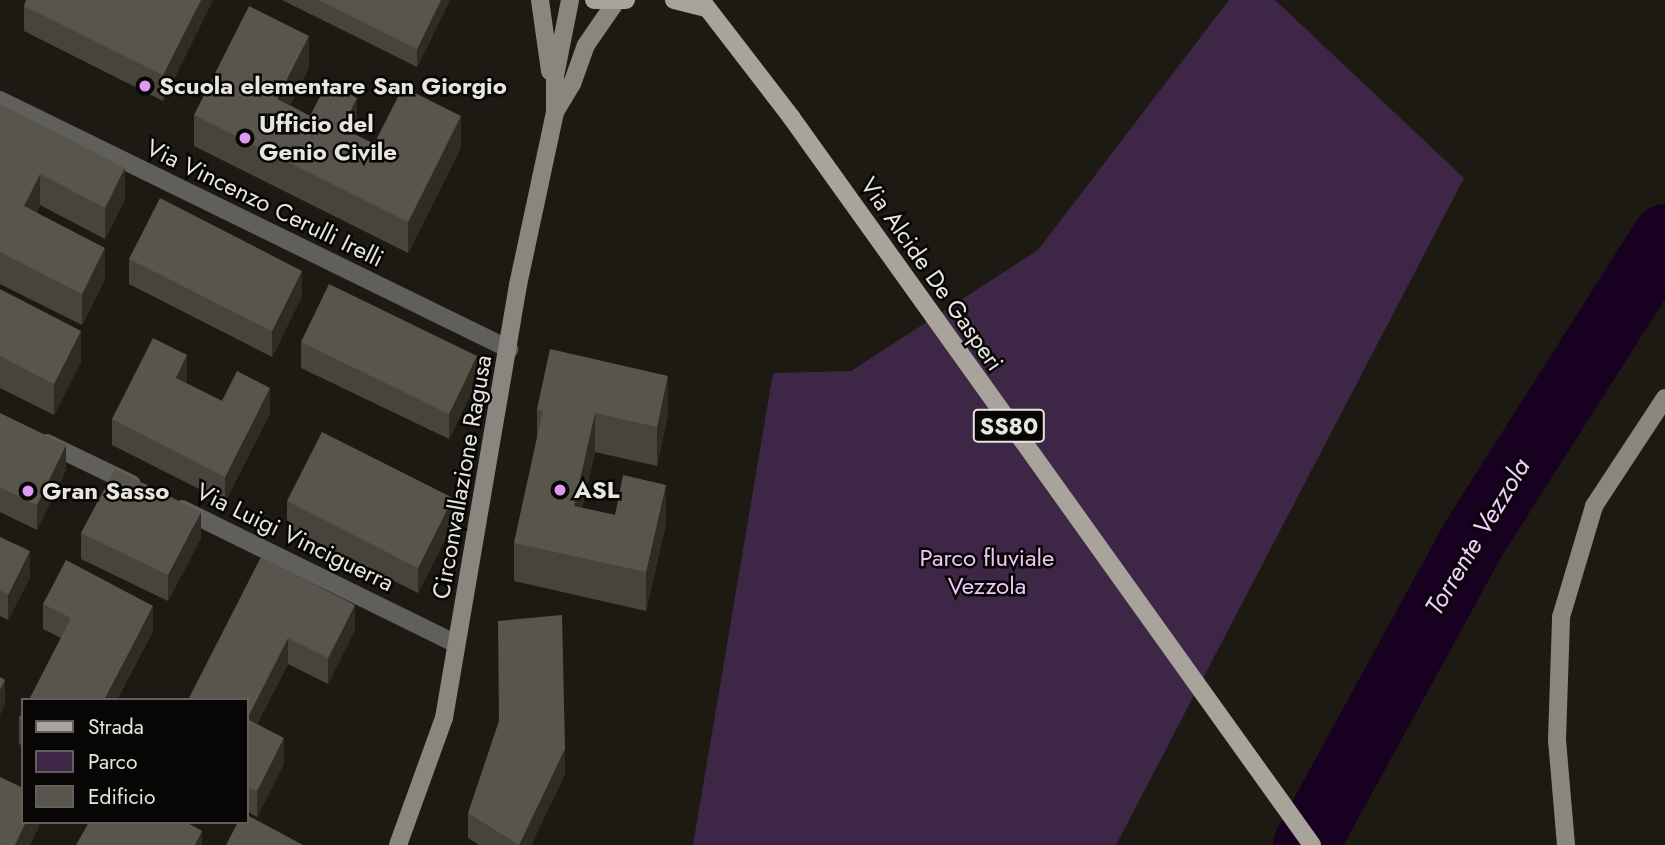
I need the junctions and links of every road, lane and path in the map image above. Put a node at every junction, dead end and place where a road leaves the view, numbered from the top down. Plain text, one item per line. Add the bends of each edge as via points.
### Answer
1 (540, 0) edge
2 (570, 0) edge
3 (594, 0) edge
4 (674, 0) edge
5 (621, 2) edge
6 (703, 4) edge
7 (0, 100) edge
8 (555, 112) junction
9 (509, 349) junction
10 (1665, 398) edge
11 (25, 432) edge
12 (456, 643) junction
13 (398, 845) edge
14 (1312, 845) edge
15 (1566, 845) edge

1 - 8 street, Circonvallazione Ragusa
2 - 8 street, Circonvallazione Ragusa via 555,76
3 - 5 main road
4 - 6 main road, Via Alcide De Gasperi / SS80
5 - 8 street, Circonvallazione Ragusa via 592,36
6 - 14 main road, Via Alcide De Gasperi / SS80 via 791,117
7 - 9 street, Via Vincenzo Cerulli Irelli
8 - 9 street, Circonvallazione Ragusa
9 - 12 street, Circonvallazione Ragusa
10 - 15 street via 1594,506 1561,617 1557,740
11 - 12 street, Via Luigi Vinciguerra
12 - 13 street, Circonvallazione Ragusa via 444,718

